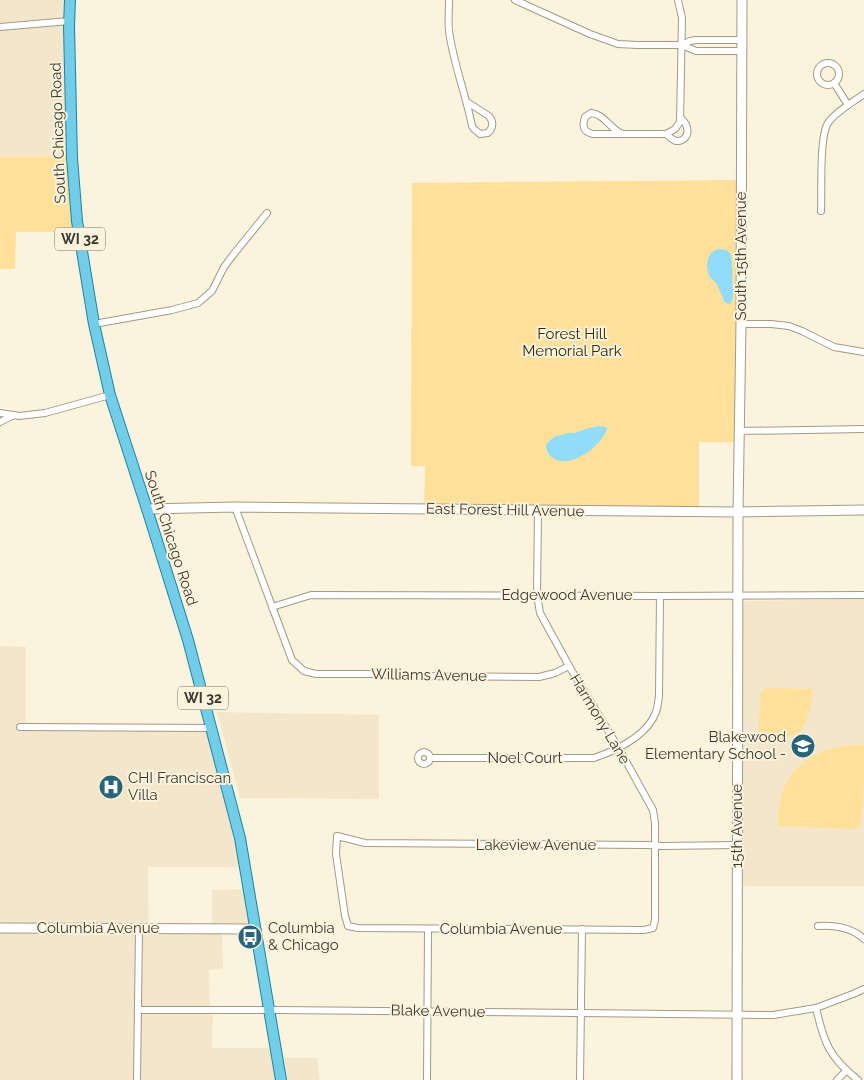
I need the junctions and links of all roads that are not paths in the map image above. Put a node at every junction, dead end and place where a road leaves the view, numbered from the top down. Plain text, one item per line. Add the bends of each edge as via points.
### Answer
1 (70, 0) edge
2 (449, 0) edge
3 (514, 0) edge
4 (678, 0) edge
5 (742, 0) edge
6 (70, 21) junction
7 (0, 27) edge
8 (741, 40) junction
9 (682, 45) junction
10 (741, 51) junction
11 (834, 83) dead end
12 (864, 94) edge
13 (467, 102) junction
14 (848, 105) junction
15 (681, 118) junction
16 (623, 134) junction
17 (666, 134) junction
18 (821, 211) dead end
19 (267, 214) dead end
20 (94, 324) junction
21 (741, 324) junction
22 (864, 352) edge
23 (110, 395) junction
24 (0, 413) edge
25 (14, 416) junction
26 (0, 422) edge
27 (864, 430) edge
28 (739, 431) junction
29 (235, 507) junction
30 (147, 509) junction
31 (538, 510) junction
32 (864, 510) edge
33 (738, 512) junction
34 (537, 595) junction
35 (864, 595) edge
36 (660, 596) junction
37 (738, 596) junction
38 (272, 607) junction
39 (569, 666) junction
40 (20, 727) dead end
41 (211, 728) junction
42 (618, 747) junction
43 (431, 758) dead end
44 (655, 846) junction
45 (737, 846) junction
46 (348, 926) joint
47 (818, 926) dead end
48 (0, 928) edge
49 (428, 928) junction
50 (653, 928) joint
51 (139, 929) junction
52 (256, 929) junction
53 (582, 929) junction
54 (864, 939) edge
55 (864, 989) edge
56 (816, 1008) junction
57 (138, 1010) junction
58 (269, 1010) junction
59 (427, 1011) junction
60 (581, 1013) junction
61 (738, 1015) junction
62 (846, 1071) junction
63 (136, 1080) edge
64 (281, 1080) edge
65 (427, 1080) edge
66 (580, 1080) edge
67 (737, 1080) edge
68 (837, 1080) edge
69 (858, 1080) edge

1 - 6 main road, South Chicago Road / WI 32
2 - 13 street via 451,42
3 - 9 street via 618,44
4 - 9 street
5 - 8 street, South 15th Avenue
6 - 7 street
6 - 20 main road, South Chicago Road / WI 32 via 76,212
8 - 9 street via 696,40
8 - 10 street, South 15th Avenue
9 - 10 street via 696,51
9 - 15 street
10 - 21 street, South 15th Avenue
11 - 14 street
12 - 14 street
13 - 13 street via 474,129 480,134 488,133 492,127 490,116
14 - 18 street via 831,118 824,132
15 - 17 street via 675,129
15 - 17 street via 687,126 686,138 676,141
16 - 16 street via 598,114 591,113 585,117 583,127 589,134
16 - 17 street
19 - 20 street via 232,255 212,290 198,303
20 - 23 main road, South Chicago Road / WI 32
21 - 22 street via 789,326 834,347
21 - 28 street, South 15th Avenue
23 - 25 street via 44,413
23 - 30 main road, South Chicago Road / WI 32
24 - 25 street
25 - 26 street
27 - 28 street
28 - 33 street, South 15th Avenue
29 - 30 street, East Forest Hill Avenue
29 - 31 street, East Forest Hill Avenue
29 - 38 street
30 - 41 main road, South Chicago Road / WI 32 via 188,640
31 - 33 street, East Forest Hill Avenue
31 - 34 street, Harmony Lane
32 - 33 street, East Forest Hill Avenue
33 - 37 street, 15th Avenue
34 - 36 street, Edgewood Avenue
34 - 38 street, Edgewood Avenue via 311,595
34 - 39 street, Harmony Lane via 540,613
35 - 37 street, Edgewood Avenue
36 - 37 street, Edgewood Avenue
36 - 42 street, Noel Court via 656,712 649,725
37 - 45 street, 15th Avenue
38 - 39 street, Williams Avenue via 292,660 304,671 316,674 539,677
39 - 42 street, Harmony Lane
40 - 41 street
41 - 52 main road, South Chicago Road / WI 32 via 240,838
42 - 43 street, Noel Court via 594,758
42 - 44 street, Harmony Lane via 653,810
44 - 45 street, Lakeview Avenue
44 - 46 street, Lakeview Avenue via 365,843 337,836 336,854
44 - 50 street, Harmony Lane
45 - 61 street, 15th Avenue
46 - 49 street, Columbia Avenue
47 - 54 street via 846,928
48 - 51 street, Columbia Avenue
49 - 53 street, Columbia Avenue
49 - 59 street
50 - 53 street, Columbia Avenue
51 - 52 street, Columbia Avenue
51 - 57 street
52 - 58 main road, South Chicago Road / WI 32
53 - 60 street
55 - 56 street, Blake Avenue
56 - 61 street, Blake Avenue via 773,1015
56 - 62 street via 829,1050
57 - 58 street, Blake Avenue
57 - 63 street
58 - 59 street, Blake Avenue
58 - 64 main road, South Chicago Road / WI 32
59 - 60 street, Blake Avenue
59 - 65 street
60 - 61 street, Blake Avenue
60 - 66 street
61 - 67 street, 15th Avenue
62 - 68 street
62 - 69 street

